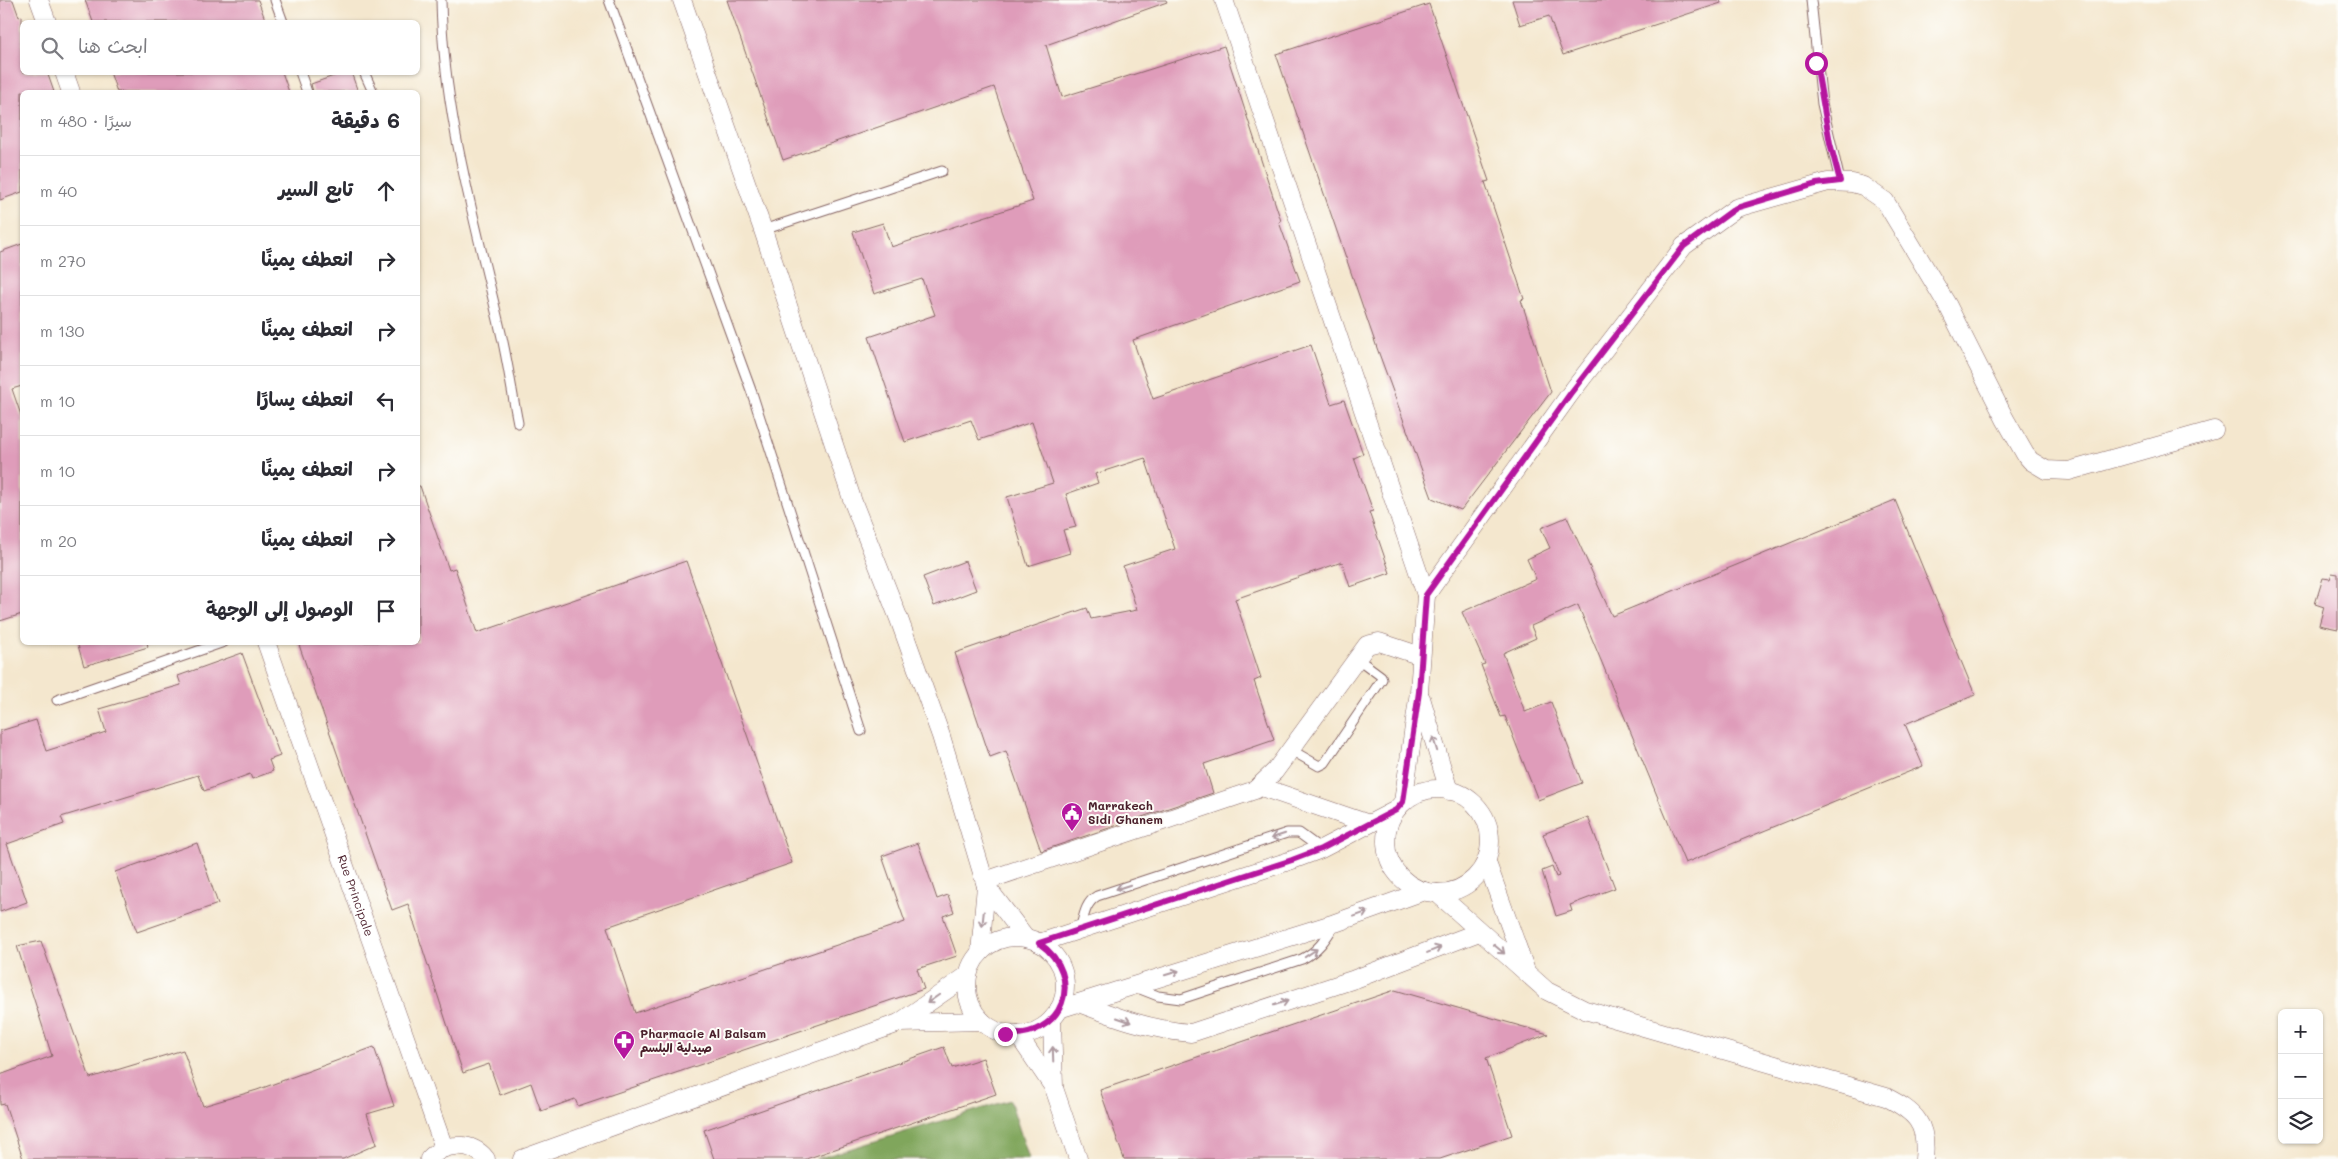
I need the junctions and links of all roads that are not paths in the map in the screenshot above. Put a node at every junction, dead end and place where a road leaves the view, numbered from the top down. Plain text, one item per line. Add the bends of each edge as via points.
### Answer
1 (39, 0) edge
2 (275, 0) edge
3 (441, 0) edge
4 (609, 0) edge
5 (682, 0) edge
6 (1224, 0) edge
7 (1811, 0) edge
8 (45, 20) edge
9 (282, 20) edge
10 (65, 75) edge
11 (301, 75) edge
12 (365, 75) edge
13 (70, 90) edge
14 (306, 90) edge
15 (372, 90) edge
16 (942, 171) dead end
17 (1840, 181) junction
18 (763, 230) junction
19 (518, 423) dead end
20 (2214, 430) dead end
21 (1426, 595) junction
22 (215, 645) edge
23 (267, 645) edge
24 (1422, 656) junction
25 (1358, 659) junction
26 (1419, 692) junction
27 (56, 700) dead end
28 (861, 731) dead end
29 (1291, 750) junction
30 (1260, 787) junction
31 (1449, 791) junction
32 (1399, 806) junction
33 (1369, 824) junction
34 (1321, 849) junction
35 (1486, 860) junction
36 (986, 883) junction
37 (1431, 892) junction
38 (1335, 923) junction
39 (1080, 930) junction
40 (1480, 932) junction
41 (1033, 941) junction
42 (980, 953) junction
43 (1526, 972) junction
44 (968, 975) junction
45 (1132, 986) junction
46 (1079, 1003) junction
47 (1056, 1014) junction
48 (982, 1021) junction
49 (898, 1023) junction
50 (1018, 1035) junction
51 (1054, 1088) junction
52 (444, 1148) junction
53 (430, 1159) edge
54 (486, 1159) edge
55 (522, 1159) edge
56 (1078, 1159) edge
57 (1924, 1159) edge

1 - 8 street
2 - 9 lane
3 - 19 lane via 441,38 455,124
4 - 28 lane via 752,393 825,611
5 - 18 street
6 - 21 street
7 - 17 lane via 1822,104
10 - 13 street
11 - 14 lane
12 - 15 lane
16 - 18 lane
17 - 20 street via 1863,186 1884,200 1948,306 2005,419 2031,461 2046,470 2069,471
17 - 21 street via 1789,191 1736,208 1684,246 1570,394
18 - 36 street via 853,502 941,736
21 - 24 street
22 - 27 lane
23 - 52 street, Rue Principale
24 - 25 street via 1379,642 1367,645
24 - 26 street
25 - 29 street
25 - 29 lane via 1381,676 1381,682 1325,763 1318,766
31 -> 26 street
26 - 32 street
29 - 30 street
30 - 33 street
30 - 36 street
31 - 32 street via 1426,790
31 - 35 street via 1463,795 1481,812 1490,836
32 - 33 street
32 - 37 street via 1386,833 1389,858 1402,879
33 - 34 street
34 - 39 street
34 -> 39 lane via 1299,834 1287,833 1097,896 1090,900
35 - 37 street via 1476,876 1461,887
35 - 43 street
36 - 41 street
36 -> 42 street
38 -> 37 street
37 - 40 street
45 -> 38 street
45 -> 38 lane via 1158,996 1181,999 1302,959 1322,944
39 - 41 street
40 -> 43 street
46 -> 40 street via 1129,1022 1165,1031 1191,1033 1355,979
41 - 42 street via 1002,939
41 - 47 street via 1050,950 1063,972 1064,991
42 - 44 street
43 - 57 street via 1547,991 1584,1010 1886,1097 1909,1109 1922,1126
44 - 48 street via 969,1000
44 -> 49 street
45 - 46 street
46 - 47 street
47 - 50 street via 1042,1028
51 -> 47 street
48 - 49 street
48 - 50 street via 993,1029
49 - 55 street
50 - 51 street
51 - 56 street
52 - 53 street
52 - 54 street via 469,1147

